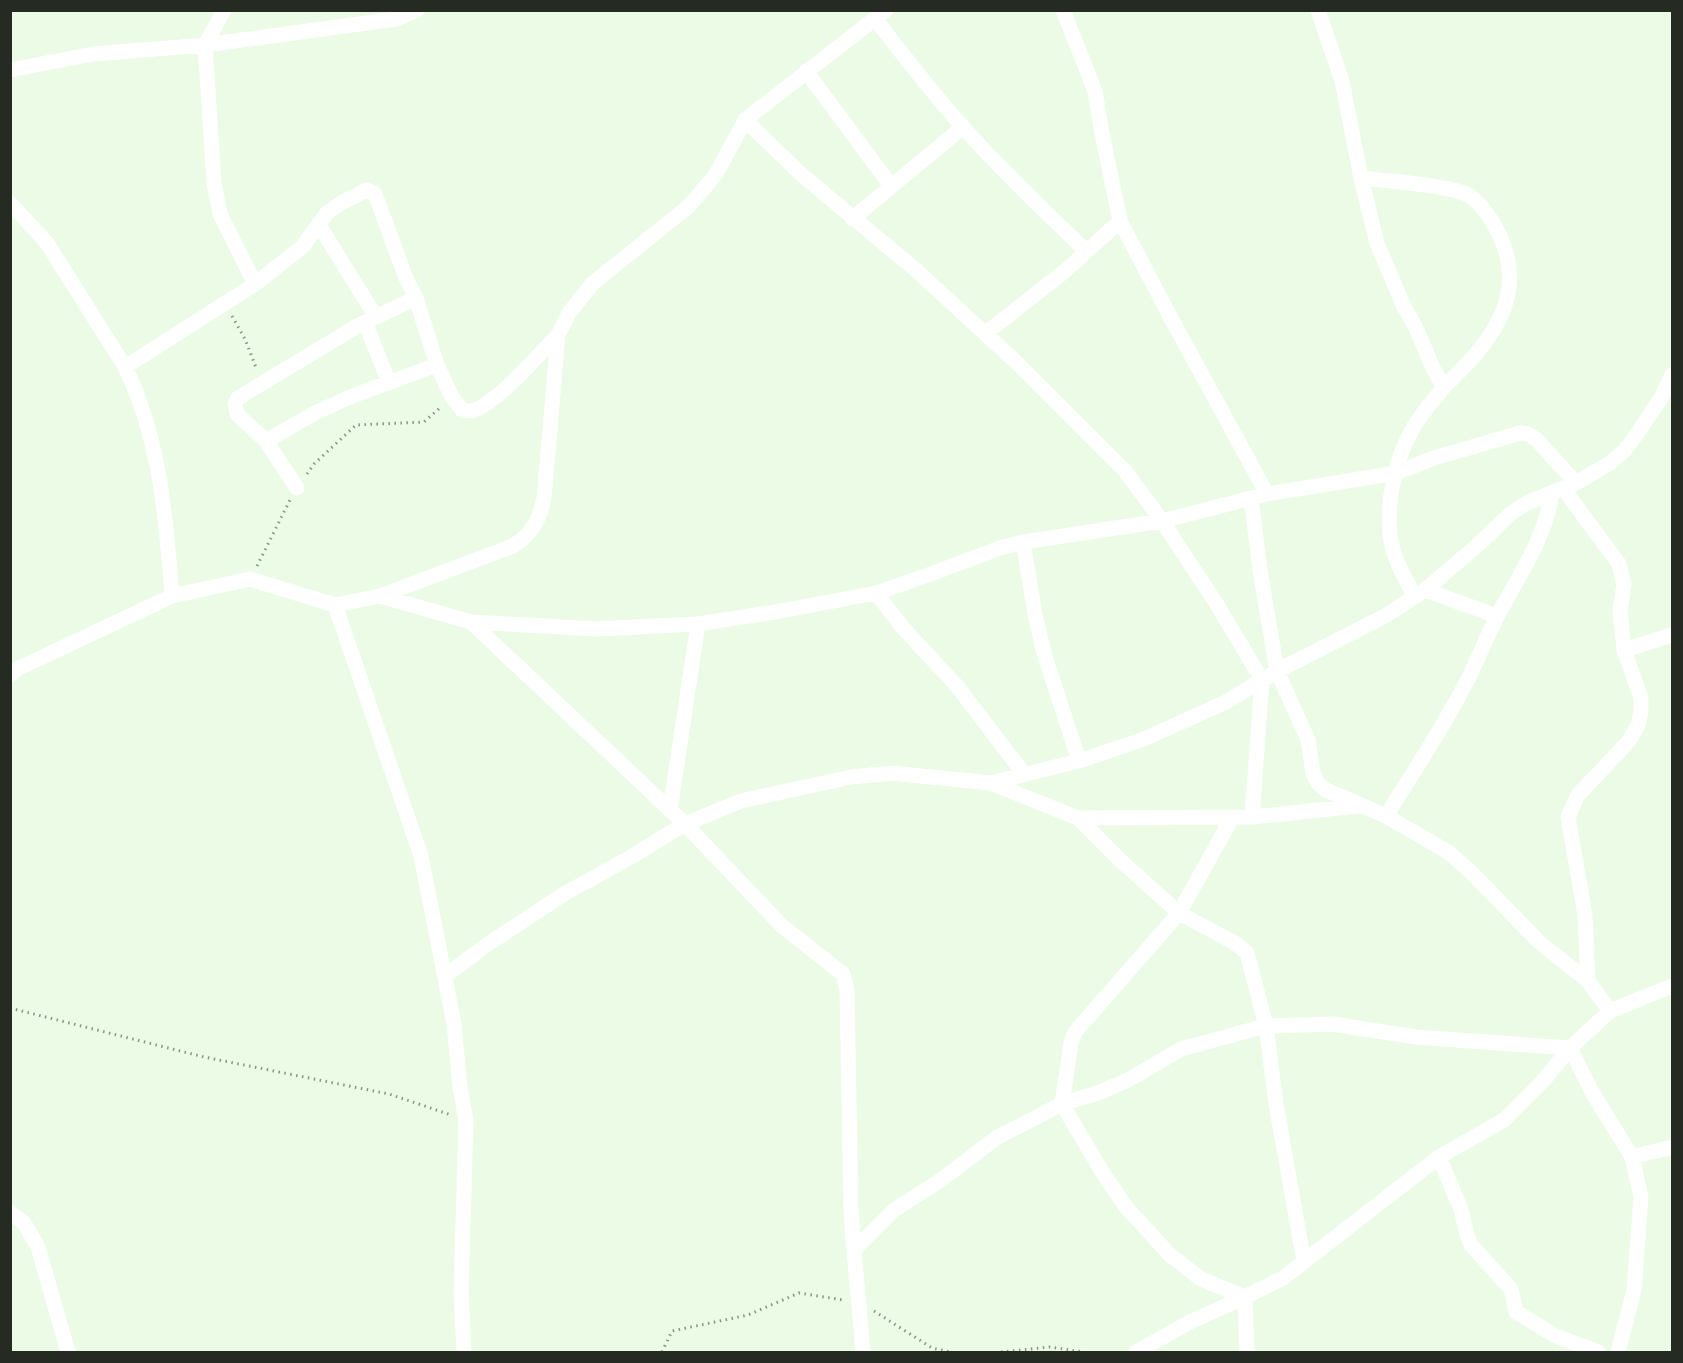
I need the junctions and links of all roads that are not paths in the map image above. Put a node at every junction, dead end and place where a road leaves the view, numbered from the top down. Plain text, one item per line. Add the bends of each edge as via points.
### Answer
1 (224, 10) edge
2 (417, 10) edge
3 (1063, 10) edge
4 (1318, 10) edge
5 (881, 15) edge
6 (205, 45) junction
7 (10, 70) edge
8 (806, 71) junction
9 (745, 120) junction
10 (963, 127) junction
11 (1361, 178) junction
12 (891, 186) junction
13 (10, 203) edge
14 (852, 219) junction
15 (1120, 220) junction
16 (320, 225) junction
17 (1086, 250) junction
18 (255, 284) junction
19 (416, 298) junction
20 (371, 320) junction
21 (986, 333) junction
22 (558, 335) junction
23 (437, 365) junction
24 (125, 367) junction
25 (1672, 375) edge
26 (389, 383) junction
27 (1444, 387) junction
28 (266, 441) junction
29 (1396, 473) junction
30 (297, 488) road end
31 (1564, 488) junction
32 (1267, 494) junction
33 (1251, 498) junction
34 (1162, 521) junction
35 (1023, 542) junction
36 (876, 592) junction
37 (1420, 593) junction
38 (172, 596) junction
39 (380, 596) junction
40 (335, 605) junction
41 (1497, 616) junction
42 (471, 622) junction
43 (698, 624) junction
44 (1672, 635) edge
45 (1624, 650) junction
46 (1277, 671) junction
47 (10, 675) edge
48 (1263, 680) junction
49 (1078, 761) junction
50 (1024, 774) junction
51 (991, 783) junction
52 (1363, 806) junction
53 (670, 810) junction
54 (1386, 816) junction
55 (1252, 817) junction
56 (1078, 818) junction
57 (1232, 818) junction
58 (685, 824) junction
59 (1179, 913) junction
60 (445, 976) junction
61 (1588, 981) junction
62 (1672, 986) edge
63 (1610, 1011) junction
64 (1266, 1026) junction
65 (1570, 1048) junction
66 (1062, 1104) junction
67 (1672, 1147) edge
68 (1439, 1157) junction
69 (1632, 1157) junction
70 (10, 1212) edge
71 (854, 1250) junction
72 (1304, 1262) junction
73 (1245, 1297) junction
74 (68, 1353) edge
75 (464, 1353) edge
76 (863, 1353) edge
77 (1136, 1353) edge
78 (1247, 1353) edge
79 (1598, 1353) edge
80 (1618, 1353) edge

1 - 6 street
2 - 6 street via 396,19
3 - 15 street via 1095,91
4 - 11 street via 1342,81
5 - 8 street
5 - 10 street via 912,66
6 - 7 street via 93,54
6 - 18 street via 214,183 220,214
8 - 9 street
8 - 12 street
9 - 14 street
9 - 22 street via 716,174 689,206 593,283 573,307
10 - 12 street
10 - 17 street
11 - 27 street via 1377,243
11 - 27 street via 1461,192 1471,197 1495,225 1506,250 1510,280 1503,311 1488,339
12 - 14 street
13 - 24 street via 47,243
14 - 21 street
15 - 17 street
15 - 32 street
16 - 18 street via 302,247
16 - 19 street via 327,213 341,203 361,192 375,194
16 - 20 street
17 - 21 street
18 - 24 street
19 - 20 street
19 - 23 street
20 - 26 street
20 - 28 street via 238,398 237,414
21 - 34 street via 1125,471
22 - 23 street via 503,391 477,410 462,410
22 - 39 street via 544,499 538,519 526,537 513,546
23 - 26 street
24 - 38 street via 150,438 165,514
25 - 31 street via 1624,452
26 - 28 street via 315,413
27 - 29 street via 1412,429
28 - 30 street
29 - 31 street via 1520,433 1536,439
29 - 32 street
29 - 37 street via 1390,494 1391,543 1398,564
31 - 37 street via 1511,513
31 - 41 street
31 - 45 street via 1619,564 1624,585 1620,610
32 - 33 street
33 - 34 street
33 - 46 street
34 - 35 street
34 - 48 street
35 - 36 street
35 - 49 street via 1044,653
36 - 43 street
36 - 50 street via 964,694
37 - 41 street
37 - 46 street via 1385,616
38 - 40 street via 250,579
38 - 47 street
39 - 40 street
39 - 42 street
40 - 60 street via 421,856
41 - 54 street via 1454,703
42 - 43 street via 595,629
42 - 53 street
43 - 53 street
44 - 45 street
45 - 61 street via 1641,698 1638,725 1629,741 1578,795 1568,817 1585,915
46 - 48 street
46 - 52 street via 1308,740 1318,783
48 - 49 street via 1181,724
48 - 55 street
49 - 50 street
50 - 51 street
51 - 56 street
51 - 58 street via 891,773 851,777 741,801
52 - 54 street
52 - 55 street
53 - 58 street
54 - 61 street via 1448,852 1539,942
55 - 57 street
56 - 57 street
56 - 59 street
57 - 59 street
58 - 60 street via 564,894
58 - 71 street via 782,926 846,979
59 - 64 street via 1247,953
59 - 66 street via 1075,1032
60 - 75 street via 466,1120 461,1293
61 - 63 street
62 - 63 street
63 - 65 street
64 - 65 street via 1332,1024 1416,1037
64 - 66 street via 1181,1049 1128,1080
64 - 72 street
65 - 68 street via 1543,1082 1504,1120
65 - 69 street
66 - 71 street via 996,1138 894,1210
66 - 73 street via 1104,1175 1149,1233 1201,1279
67 - 69 street
68 - 72 street
68 - 79 street via 1461,1209 1467,1235 1511,1289 1515,1312 1554,1335
69 - 80 street via 1641,1197 1639,1240 1634,1290
70 - 74 street via 24,1222 38,1247
71 - 76 street
72 - 73 street
73 - 77 street
73 - 78 street

